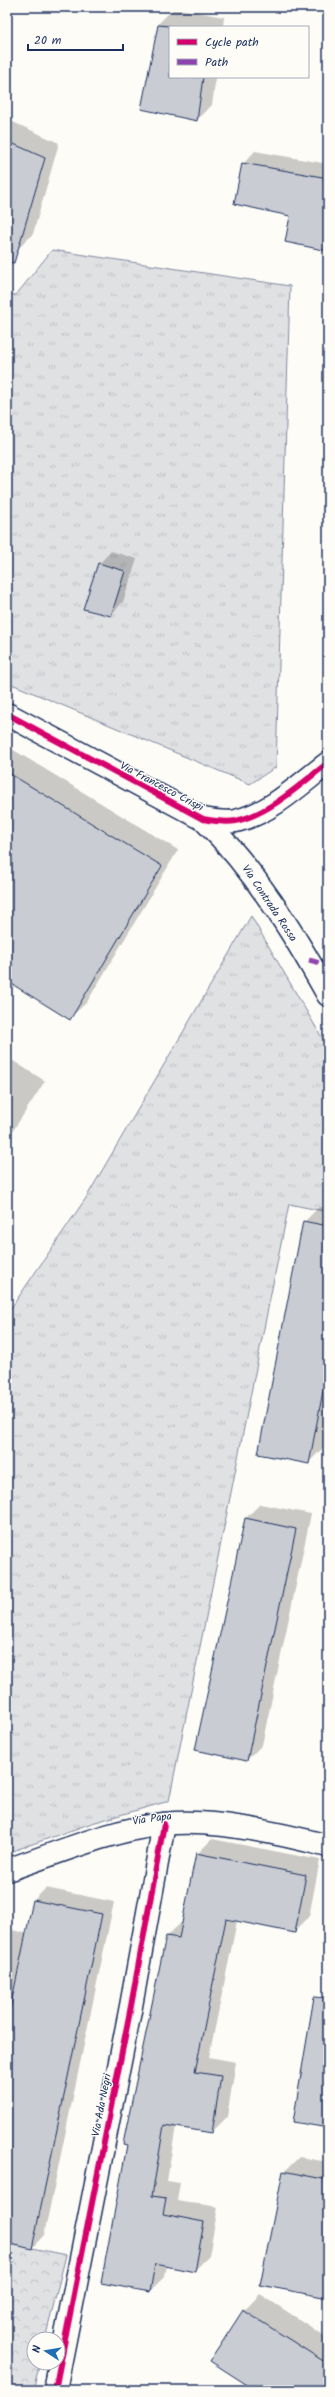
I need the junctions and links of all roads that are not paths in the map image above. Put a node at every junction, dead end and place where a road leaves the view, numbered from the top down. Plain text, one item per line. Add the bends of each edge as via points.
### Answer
1 (7, 714) edge
2 (328, 763) edge
3 (202, 819) junction
4 (328, 995) edge
5 (164, 1824) junction
6 (328, 1846) edge
7 (7, 1870) edge
8 (55, 2390) edge

1 - 3 street, Via Francesco Crispi
2 - 3 street, Via Francesco Crispi via 266,809 237,821
3 - 4 street, Via Contrada Rossa via 243,863 308,960
5 - 6 street, Via Papa via 193,1823 235,1827
5 - 7 street, Via Papa via 112,1834
5 - 8 street, Via Ada Negri via 131,2006

